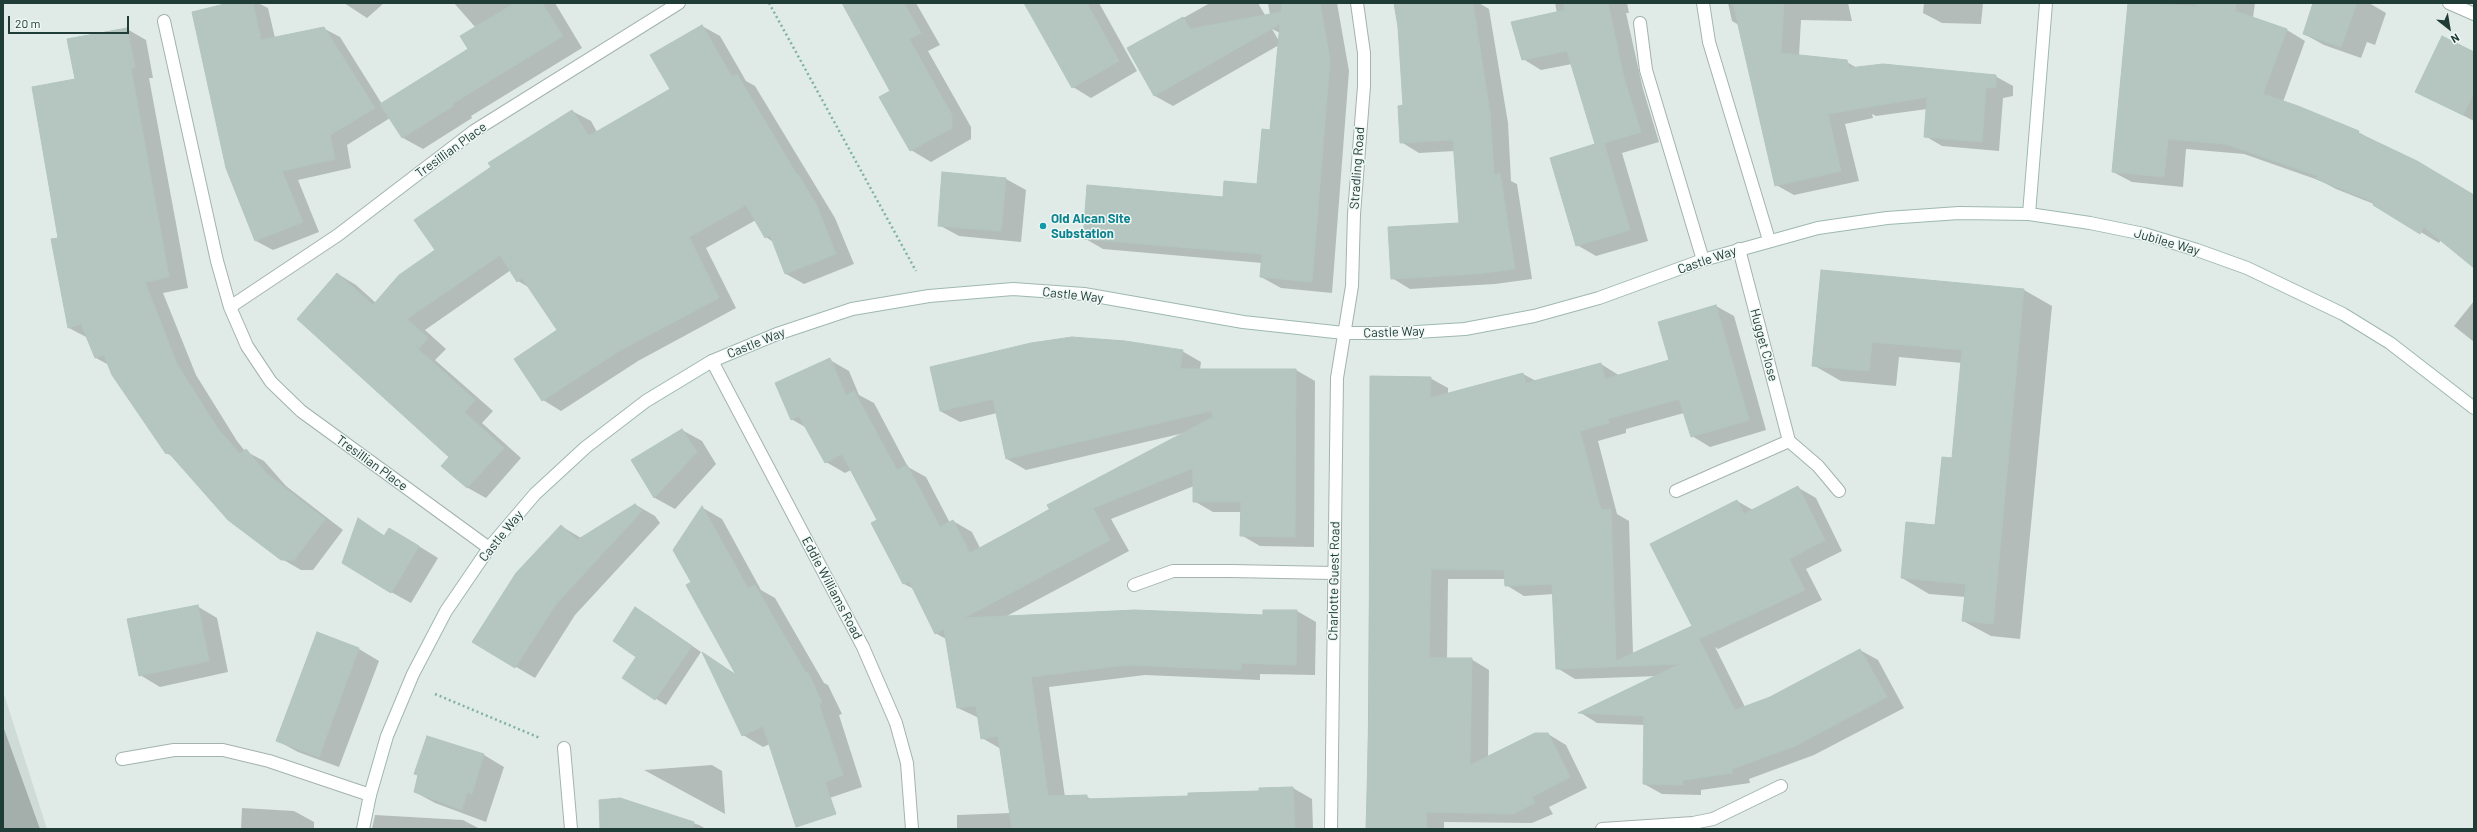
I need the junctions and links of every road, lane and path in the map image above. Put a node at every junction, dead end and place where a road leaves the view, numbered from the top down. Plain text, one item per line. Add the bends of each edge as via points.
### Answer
1 (679, 3) edge
2 (769, 3) edge
3 (1357, 3) edge
4 (1703, 3) edge
5 (2046, 3) edge
6 (2449, 3) edge
7 (2474, 14) edge
8 (164, 21) dead end
9 (1640, 23) dead end
10 (2029, 214) junction
11 (1770, 240) junction
12 (1739, 249) junction
13 (1703, 260) junction
14 (929, 296) junction
15 (230, 307) junction
16 (1344, 333) junction
17 (712, 361) junction
18 (2474, 408) edge
19 (1789, 441) junction
20 (1676, 491) dead end
21 (1839, 491) dead end
22 (488, 548) junction
23 (1333, 573) junction
24 (1134, 585) dead end
25 (409, 683) junction
26 (564, 748) joint
27 (122, 759) dead end
28 (1781, 786) dead end
29 (370, 795) junction
30 (363, 829) edge
31 (571, 829) edge
32 (912, 829) edge
33 (1331, 829) edge
34 (1602, 829) edge

1 - 15 street, Tresillian Place via 474,131 338,235
2 - 14 path
3 - 16 street, Stradling Road via 1364,53 1364,86 1354,214 1352,286
4 - 11 street via 1709,42
5 - 10 street
6 - 7 street
8 - 15 street, Tresillian Place via 217,261
9 - 13 street via 1646,70
10 - 11 street, Castle Way via 1887,218 1818,228
10 - 18 street, Jubilee Way via 2144,234 2247,268 2343,314 2390,343
11 - 12 street, Castle Way
12 - 13 street, Castle Way
12 - 19 street, Hugget Close
13 - 16 street, Castle Way via 1600,298 1534,316 1465,329
14 - 16 street, Castle Way via 1013,289 1084,294 1243,322
14 - 17 street, Castle Way via 852,309 777,334
15 - 22 street, Tresillian Place via 246,346 271,382 301,411
16 - 23 street, Charlotte Guest Road via 1337,378
17 - 22 street, Castle Way via 646,401 586,447 535,494
17 - 32 street, Eddie Williams Road via 863,647 896,722 907,763
19 - 20 street
19 - 21 street via 1818,466
22 - 25 street, Castle Way via 446,611
23 - 24 street via 1173,571
23 - 33 street, Charlotte Guest Road
25 - 26 path
25 - 29 street, Castle Way via 387,736
26 - 31 street
27 - 29 street via 174,750 223,750 269,761
28 - 34 street via 1713,820
29 - 30 street, Castle Way

